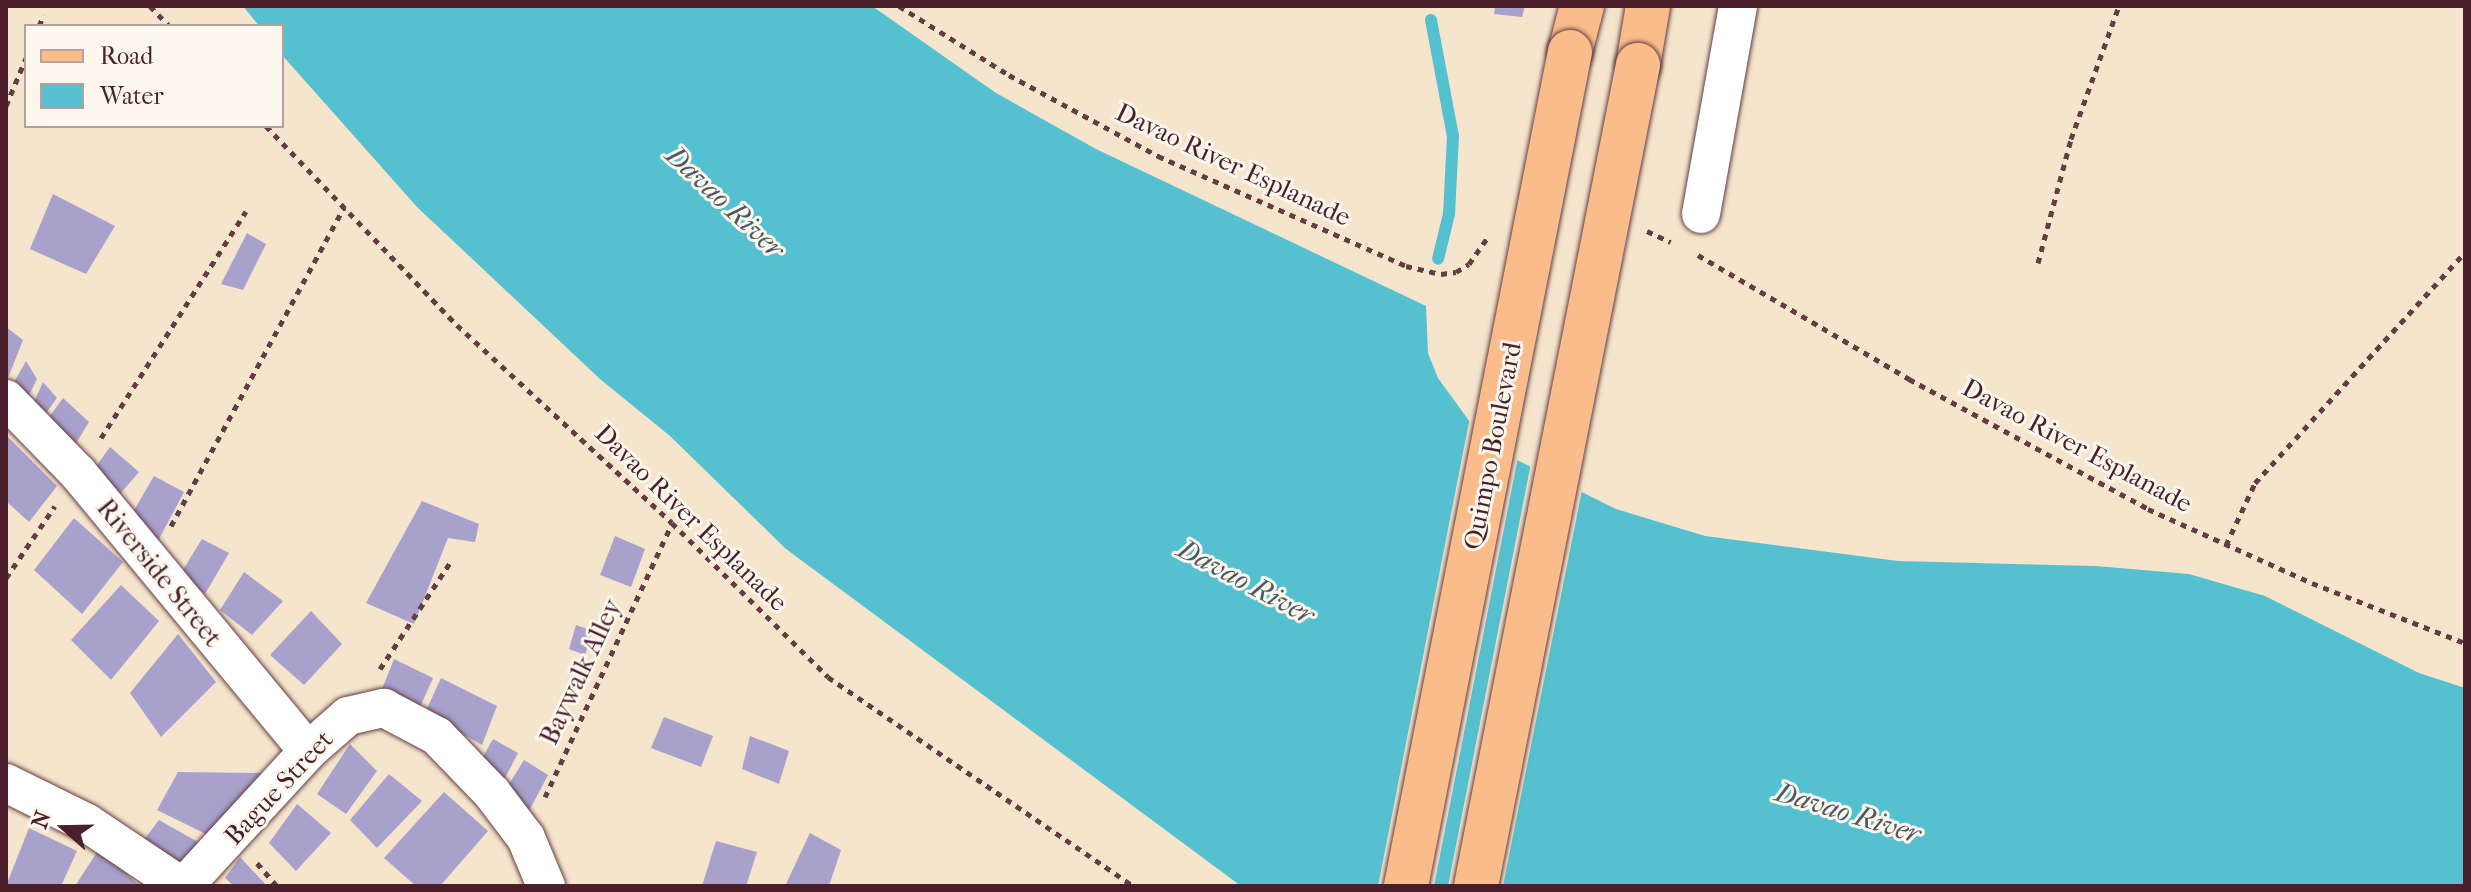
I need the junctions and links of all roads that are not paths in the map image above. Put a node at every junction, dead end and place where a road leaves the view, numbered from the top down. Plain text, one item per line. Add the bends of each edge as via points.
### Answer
1 (1582, 6) edge
2 (1648, 6) edge
3 (1738, 6) edge
4 (1701, 214) dead end
5 (6, 399) edge
6 (308, 751) junction
7 (6, 783) edge
8 (183, 886) edge
9 (546, 886) edge
10 (1406, 886) edge
11 (1476, 886) edge

1 - 10 main road, Quimpo Boulevard, bridge
2 - 11 main road, bridge
3 - 4 street
5 - 6 street, Riverside Street via 78,473
6 - 8 street, Bague Street
6 - 9 street, Bague Street via 366,712 437,736 526,838
7 - 8 street via 87,823

